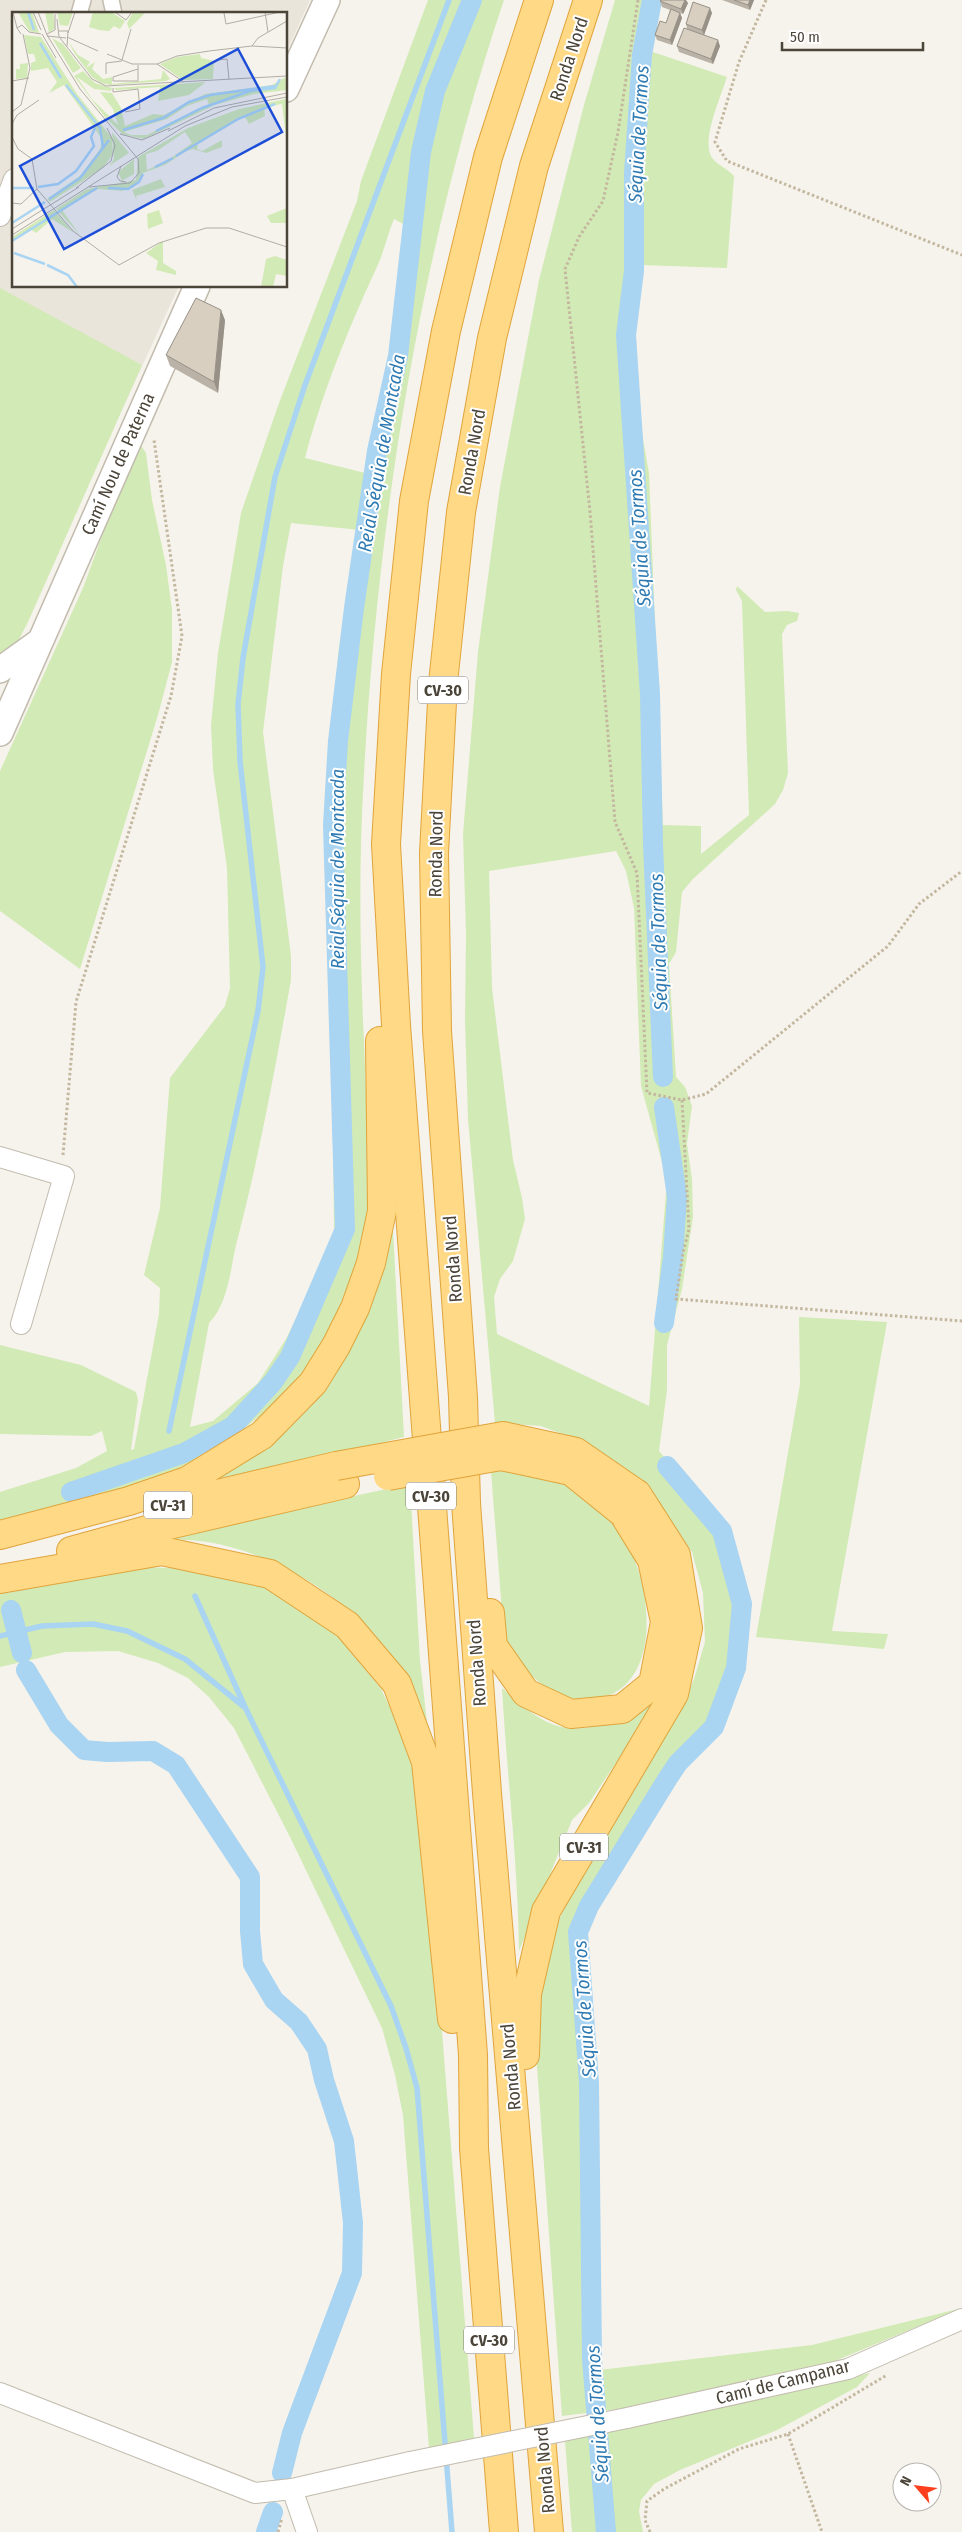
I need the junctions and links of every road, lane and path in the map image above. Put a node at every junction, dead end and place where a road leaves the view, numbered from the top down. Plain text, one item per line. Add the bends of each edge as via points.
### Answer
1 (83, 0) edge
2 (327, 0) edge
3 (539, 0) edge
4 (588, 0) edge
5 (638, 0) edge
6 (766, 0) edge
7 (79, 12) edge
8 (288, 85) edge
9 (12, 184) edge
10 (0, 216) edge
11 (962, 255) edge
12 (196, 288) edge
13 (138, 421) junction
14 (40, 641) junction
15 (0, 670) edge
16 (0, 733) edge
17 (386, 844) junction
18 (962, 870) edge
19 (682, 1100) junction
20 (0, 1157) edge
21 (64, 1176) junction
22 (962, 1321) edge
23 (21, 1324) dead end
24 (463, 1397) junction
25 (341, 1475) junction
26 (630, 1503) junction
27 (0, 1535) edge
28 (0, 1541) edge
29 (0, 1571) edge
30 (0, 1579) edge
31 (474, 2148) junction
32 (525, 2227) junction
33 (962, 2319) edge
34 (892, 2372) dead end
35 (0, 2393) edge
36 (788, 2434) junction
37 (292, 2489) junction
38 (307, 2532) edge
39 (504, 2532) edge
40 (549, 2532) edge
41 (650, 2532) edge
42 (822, 2532) edge

1 - 7 street
2 - 8 street
3 - 17 highway, Ronda Nord / CV-30 via 488,157 446,331 414,501 396,674
4 - 24 highway, Ronda Nord / CV-30 via 534,166 492,338 461,512 443,683 434,853 438,1031
5 - 19 path via 618,132 603,201 579,237 565,269 590,512 615,822 638,873 647,1093
6 - 11 path via 737,70 714,142 727,161
9 - 10 street
12 - 13 street, Camí Nou de Paterna
13 - 14 street, Camí Nou de Paterna
13 - 21 path via 153,433 182,636 171,696 76,1002 62,1163
14 - 15 street
14 - 16 street, Camí Nou de Paterna
17 - 27 highway via 380,1024 382,1211 371,1263 355,1308 336,1346 313,1383 262,1435 187,1481 129,1501
17 - 31 highway, Ronda Nord / CV-30 via 398,1055 473,2055
18 - 19 path via 919,904 888,946 706,1094
19 - 22 path via 689,1229 676,1299
20 - 21 street
21 - 23 street
24 - 26 highway via 480,1502 493,1646 526,1693 571,1714 622,1709 653,1684 665,1622 652,1560
24 - 32 highway, Ronda Nord / CV-30 via 466,1503 487,1793
25 - 26 highway, bridge via 501,1456 571,1472
25 - 28 highway, CV-31
25 - 29 highway
26 - 32 highway, CV-31 via 676,1555 688,1628 674,1694 546,1911 527,1994
30 - 31 highway via 162,1551 270,1574 347,1625 397,1684 426,1762 455,2056
31 - 39 highway, Ronda Nord / CV-30
32 - 40 highway, Ronda Nord / CV-30
33 - 37 street, Camí de Campanar, bridge via 848,2368
34 - 36 path
35 - 37 street, Camí de Campanar via 255,2494
36 - 41 path via 739,2449 664,2488 647,2501 645,2520
36 - 42 path
37 - 38 street

